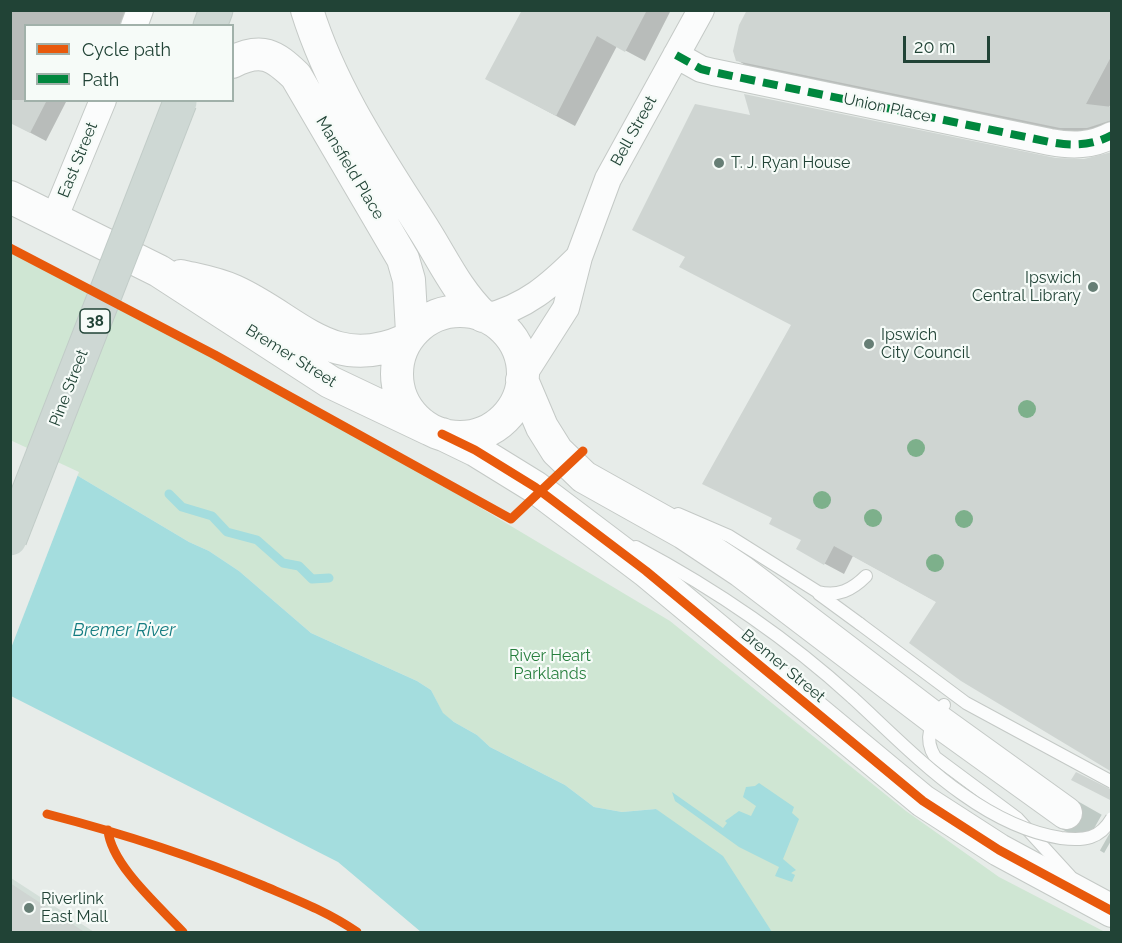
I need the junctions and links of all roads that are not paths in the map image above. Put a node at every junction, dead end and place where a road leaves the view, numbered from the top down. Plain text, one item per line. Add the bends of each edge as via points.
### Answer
1 (307, 10) edge
2 (701, 10) edge
3 (676, 55) junction
4 (234, 61) edge
5 (102, 102) edge
6 (181, 102) edge
7 (1106, 138) edge
8 (10, 197) edge
9 (54, 219) junction
10 (579, 257) junction
11 (159, 271) junction
12 (484, 316) junction
13 (410, 336) junction
14 (522, 379) junction
15 (436, 432) junction
16 (614, 496) junction
17 (551, 499) junction
18 (10, 539) edge
19 (866, 576) dead end
20 (806, 585) junction
21 (939, 711) junction
22 (1112, 782) edge
23 (1066, 813) tunnel mouth
24 (1112, 818) edge
25 (1105, 908) edge

1 - 12 street, Mansfield Place via 331,70 363,132 458,288
2 - 3 street, Bell Street
3 - 7 street, Union Place via 713,72 1050,142 1073,146
3 - 10 street, Bell Street via 608,178
4 - 13 street, Mansfield Place via 268,54 296,76 403,260 409,280
5 - 9 street, East Street
6 - 18 main road, Pine Street / 38, bridge
8 - 9 street, Bremer Street
9 - 11 street, Bremer Street
10 - 12 street, Bell Street via 532,299 508,311
10 - 14 street, Bell Street via 566,308
11 - 13 street, Bremer Street via 233,290 338,349 376,351
11 - 15 street, Bremer Street via 322,377
12 - 13 street via 461,311 440,314
12 - 14 street via 502,327 513,342 521,359
13 - 15 street via 398,358 398,389 406,408
14 - 15 street via 512,409 490,429 467,436
14 - 16 street via 557,451 584,477
15 - 17 street, Bremer Street via 496,462
16 - 20 lane via 680,515 729,536
16 - 21 street via 684,533
17 - 24 lane, bridge via 736,604 787,640 969,797 1022,827 1058,837 1087,839 1102,832
17 - 25 street, Bremer Street via 646,571 923,801 999,850
19 - 20 lane via 838,594 818,592
20 - 22 lane, bridge via 966,703
21 - 23 street
21 - 25 lane via 929,734 935,757 1017,818

